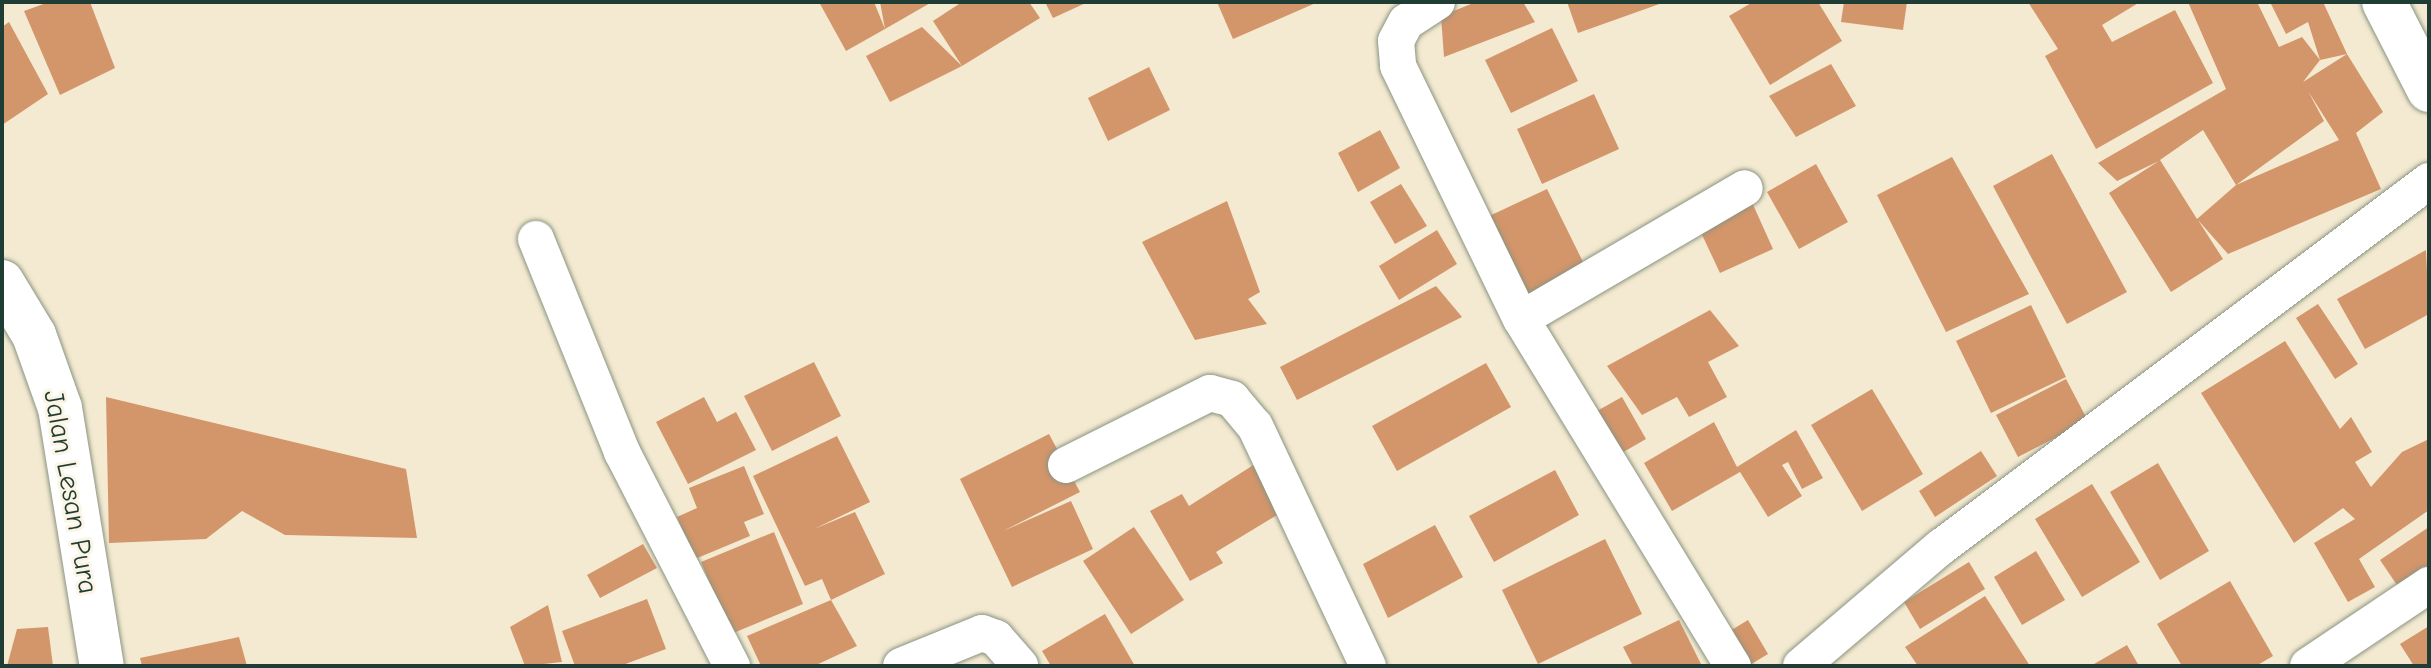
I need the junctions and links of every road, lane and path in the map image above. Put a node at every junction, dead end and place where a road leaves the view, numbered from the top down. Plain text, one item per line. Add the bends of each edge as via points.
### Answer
1 (1437, 2) edge
2 (2384, 2) edge
3 (2429, 90) edge
4 (2429, 181) edge
5 (1745, 188) dead end
6 (536, 239) dead end
7 (2, 282) edge
8 (1521, 319) junction
9 (1066, 465) dead end
10 (2429, 585) edge
11 (102, 666) edge
12 (732, 666) edge
13 (901, 666) edge
14 (1020, 666) edge
15 (1368, 666) edge
16 (1733, 666) edge
17 (1801, 666) edge
18 (2308, 666) edge

1 - 8 street via 1406,22 1396,41 1398,66
2 - 3 street
4 - 17 street via 1941,547
5 - 8 street
6 - 12 street via 629,466
7 - 11 street, Jalan Lesan Pura via 34,335 60,408
8 - 16 street
9 - 15 street via 1210,393 1232,399 1255,426
10 - 18 street
13 - 14 street via 982,633 996,638

